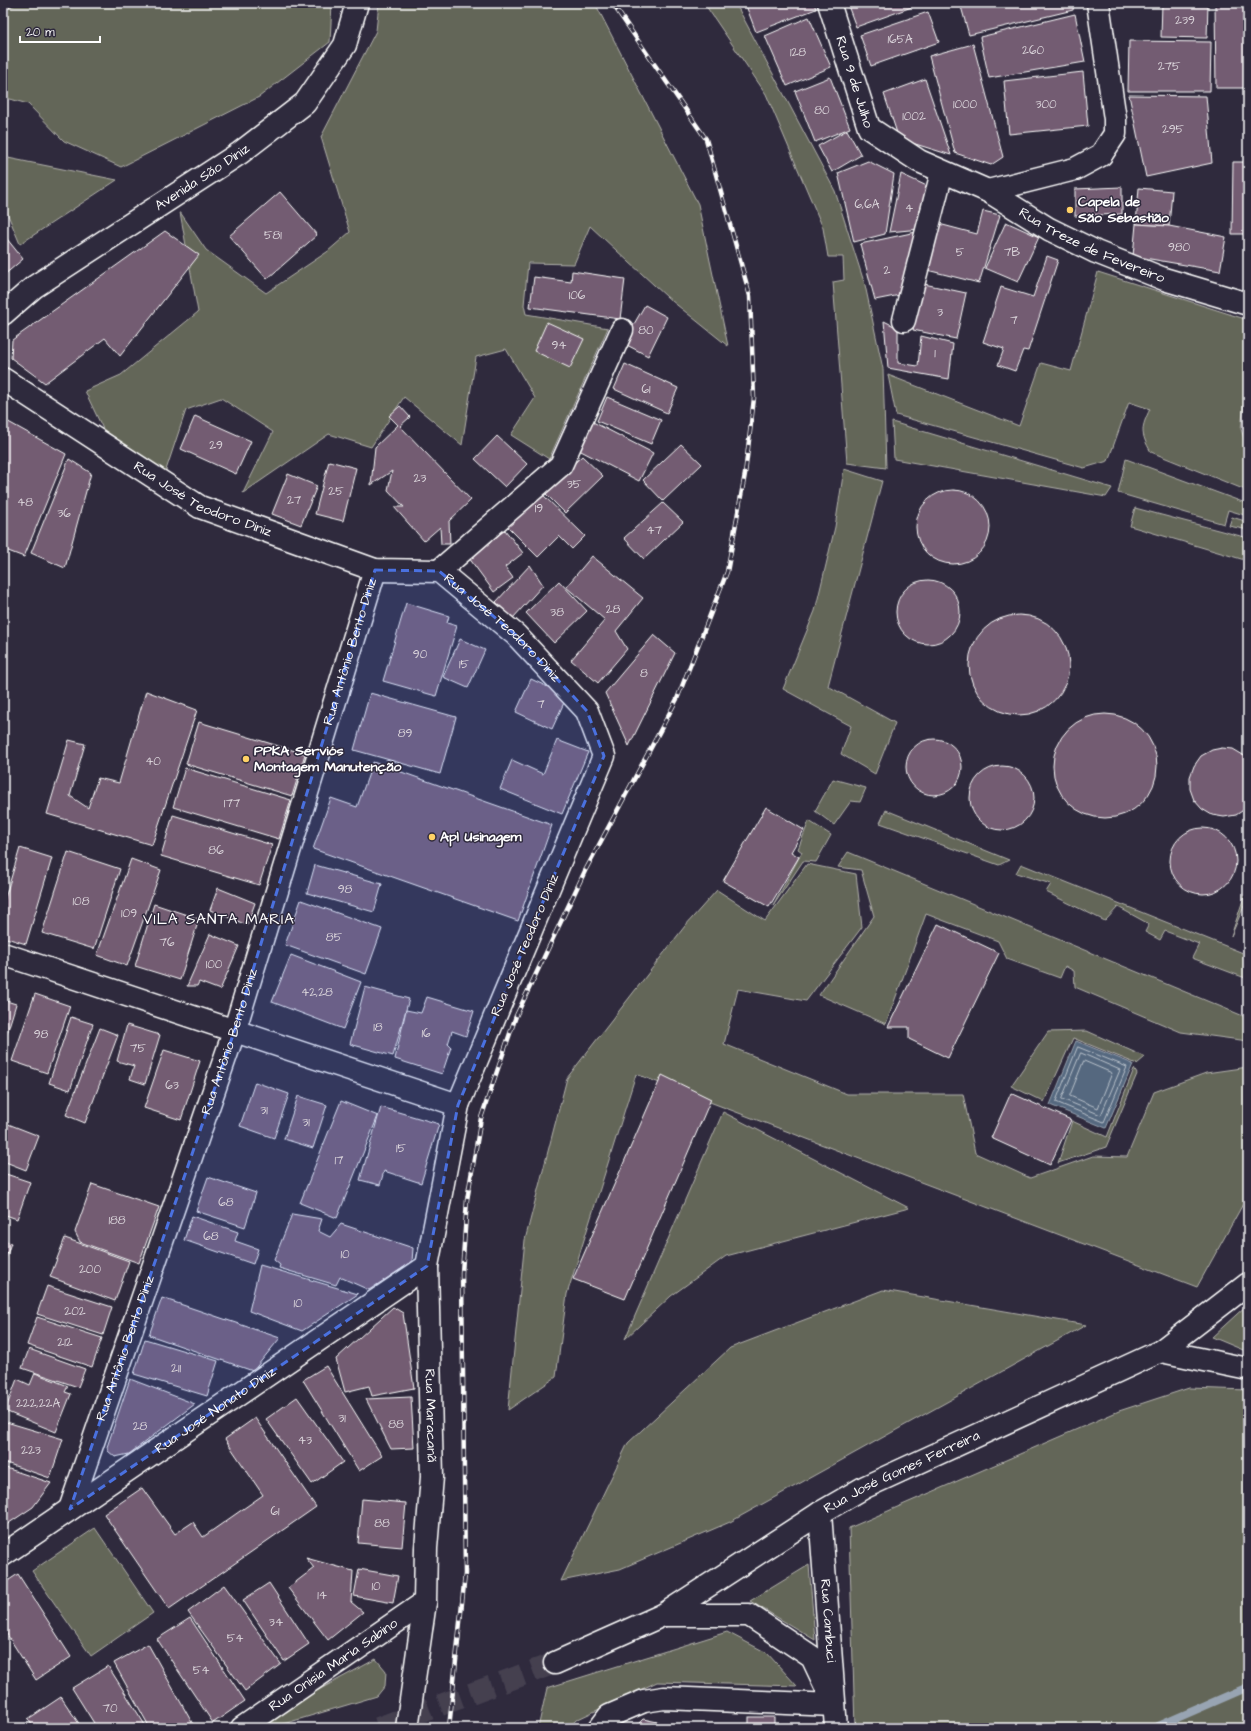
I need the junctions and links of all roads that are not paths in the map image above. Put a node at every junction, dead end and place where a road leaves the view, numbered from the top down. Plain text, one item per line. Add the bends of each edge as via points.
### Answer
1 (357, 3) edge
2 (829, 3) edge
3 (1098, 3) edge
4 (919, 161) joint
5 (942, 172) junction
6 (988, 191) junction
7 (1248, 304) edge
8 (3, 314) edge
9 (904, 320) dead end
10 (622, 330) dead end
11 (3, 379) edge
12 (375, 570) junction
13 (439, 571) junction
14 (3, 954) edge
15 (234, 1032) junction
16 (458, 1105) junction
17 (427, 1266) junction
18 (1248, 1284) edge
19 (1161, 1351) junction
20 (1248, 1370) edge
21 (70, 1509) junction
22 (820, 1513) junction
23 (3, 1555) edge
24 (425, 1602) junction
25 (663, 1615) junction
26 (555, 1663) tunnel mouth
27 (834, 1705) junction
28 (242, 1728) edge
29 (407, 1728) edge
30 (600, 1728) edge
31 (836, 1728) edge

1 - 8 street, Avenida São Diniz via 345,44 305,103 240,153 34,287
2 - 4 street, Rua 9 de Julho via 869,128
3 - 6 street via 1115,119 1114,134 1101,155 1075,169
4 - 5 street, Rua Treze de Fevereiro
5 - 6 street, Rua Treze de Fevereiro
5 - 9 street
6 - 7 street, Rua Treze de Fevereiro via 1049,229 1096,252 1164,279
10 - 13 street via 560,465
11 - 12 street, Rua José Teodoro Diniz via 200,507
12 - 13 street, Rua José Teodoro Diniz
12 - 15 street, Rua Antônio Bento Diniz
13 - 16 street, Rua José Teodoro Diniz via 516,634 587,711 604,756
14 - 15 street
15 - 16 street
15 - 21 street, Rua Antônio Bento Diniz
16 - 17 street, Rua Maracanã
17 - 21 street, Rua José Nonato Diniz
17 - 24 street, Rua Maracanã via 432,1477 426,1548
18 - 19 street, Rua José Gomes Ferreira
19 - 20 street
19 - 22 street, Rua José Gomes Ferreira via 932,1455 865,1487
21 - 23 street, Rua José Nonato Diniz
22 - 25 street, Rua José Gomes Ferreira
22 - 27 street, Rua Cambuci
24 - 28 street, Rua Onísia Maria Sabino
24 - 29 street, Rua Maracanã
25 - 26 street, Rua José Gomes Ferreira
25 - 27 street via 749,1614 812,1658
27 - 30 street via 664,1698 644,1701 609,1716
27 - 31 street, Rua Cambuci

